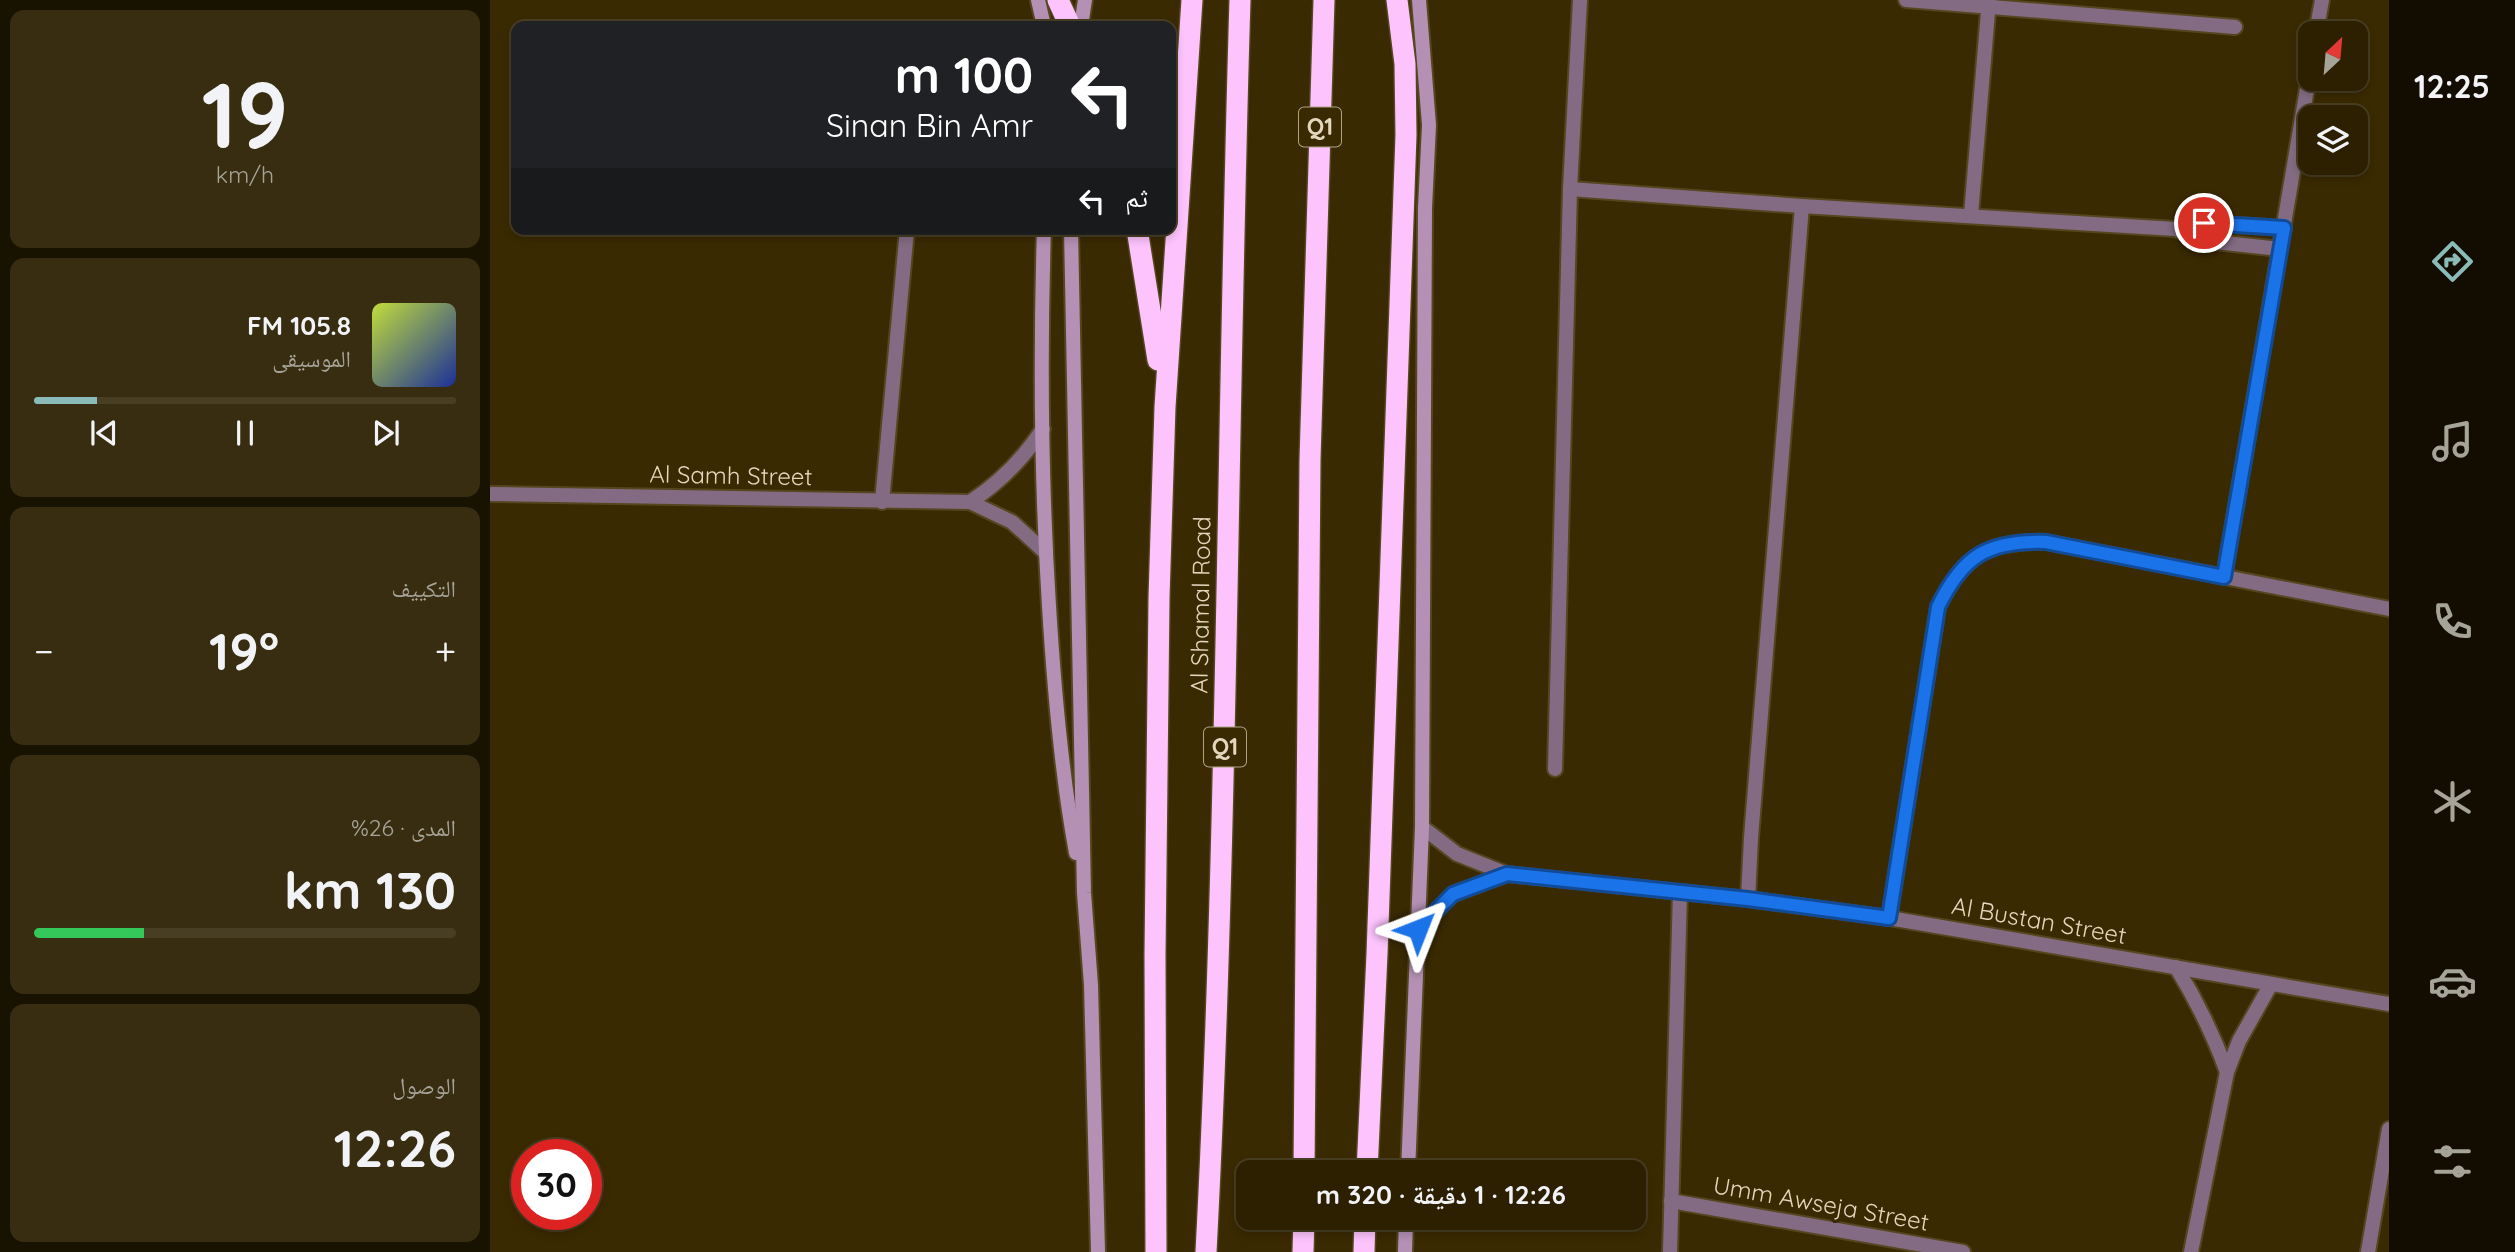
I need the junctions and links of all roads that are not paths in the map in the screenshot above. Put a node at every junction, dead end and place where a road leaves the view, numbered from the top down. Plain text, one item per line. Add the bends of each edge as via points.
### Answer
1 (1038, 0) edge
2 (1058, 0) edge
3 (1085, 0) edge
4 (1192, 0) edge
5 (1240, 0) edge
6 (1324, 0) edge
7 (1397, 0) edge
8 (1419, 0) edge
9 (1580, 0) edge
10 (1906, 0) edge
11 (2322, 0) edge
12 (1989, 4) edge
13 (1043, 21) edge
14 (1068, 21) edge
15 (1082, 21) edge
16 (2318, 21) edge
17 (2235, 27) dead end
18 (2307, 91) edge
19 (1570, 189) junction
20 (1802, 206) junction
21 (1971, 215) junction
22 (2284, 228) junction
23 (2175, 229) junction
24 (906, 235) edge
25 (1044, 235) edge
26 (1071, 235) edge
27 (1138, 235) edge
28 (2280, 249) junction
29 (1165, 407) junction
30 (1043, 429) junction
31 (490, 494) edge
32 (882, 502) junction
33 (970, 502) junction
34 (1046, 553) junction
35 (2224, 577) junction
36 (2389, 609) edge
37 (1555, 769) dead end
38 (1422, 827) junction
39 (1507, 874) junction
40 (1679, 892) junction
41 (1084, 893) junction
42 (1748, 899) junction
43 (1889, 918) junction
44 (1418, 929) junction
45 (2176, 967) junction
46 (2271, 984) junction
47 (2389, 1004) edge
48 (2227, 1072) junction
49 (2389, 1129) edge
50 (1304, 1160) edge
51 (1368, 1160) edge
52 (1408, 1160) edge
53 (1671, 1201) junction
54 (1304, 1230) edge
55 (1365, 1230) edge
56 (1406, 1230) edge
57 (1098, 1252) edge
58 (1156, 1252) edge
59 (1206, 1252) edge
60 (1303, 1252) edge
61 (1364, 1252) edge
62 (1405, 1252) edge
63 (1670, 1252) edge
64 (1963, 1252) edge
65 (2191, 1252) edge
66 (2368, 1252) edge

1 - 13 main road
2 - 14 highway
3 - 15 main road
4 - 29 highway
5 - 59 highway, Al Shamal Road / Q1 via 1225,780
6 - 50 highway, Q1 via 1310,460
7 - 51 highway via 1405,64 1406,135
8 - 38 main road via 1429,125
9 - 19 street
10 - 12 street
11 - 16 street
12 - 17 street
12 - 21 street
18 - 22 street
19 - 20 street
19 - 37 street
20 - 21 street
20 - 42 street
21 - 23 street
22 - 23 street via 2204,223
22 - 28 street
23 - 28 street via 2206,241
24 - 32 street
25 - 30 main road
26 - 41 main road
27 - 29 highway
28 - 35 street
29 - 58 highway via 1155,955
30 - 33 street via 1019,463
30 - 34 main road
31 - 32 street, Al Samh Street
32 - 33 street, Al Samh Street
33 - 34 street, Al Samh Street via 1012,522
34 - 41 main road via 1068,811
35 - 36 street
35 - 43 street via 2046,542 2018,541 1992,547 1968,562 1950,582 1938,607
38 - 39 street, Al Bustan Street via 1457,854
38 - 44 main road
39 - 40 street, Al Bustan Street
39 - 44 street, Al Bustan Street via 1453,894
40 - 42 street, Al Bustan Street
40 - 53 street
41 - 57 main road
42 - 43 street, Al Bustan Street
43 - 45 street, Al Bustan Street
44 - 52 main road
45 - 46 street, Al Bustan Street
45 - 48 street via 2214,1035
46 - 47 street, Al Bustan Street
46 - 48 street
48 - 65 street
49 - 66 street
53 - 63 street
53 - 64 street, Umm Awseja Street
54 - 60 highway
55 - 61 highway
56 - 62 main road

